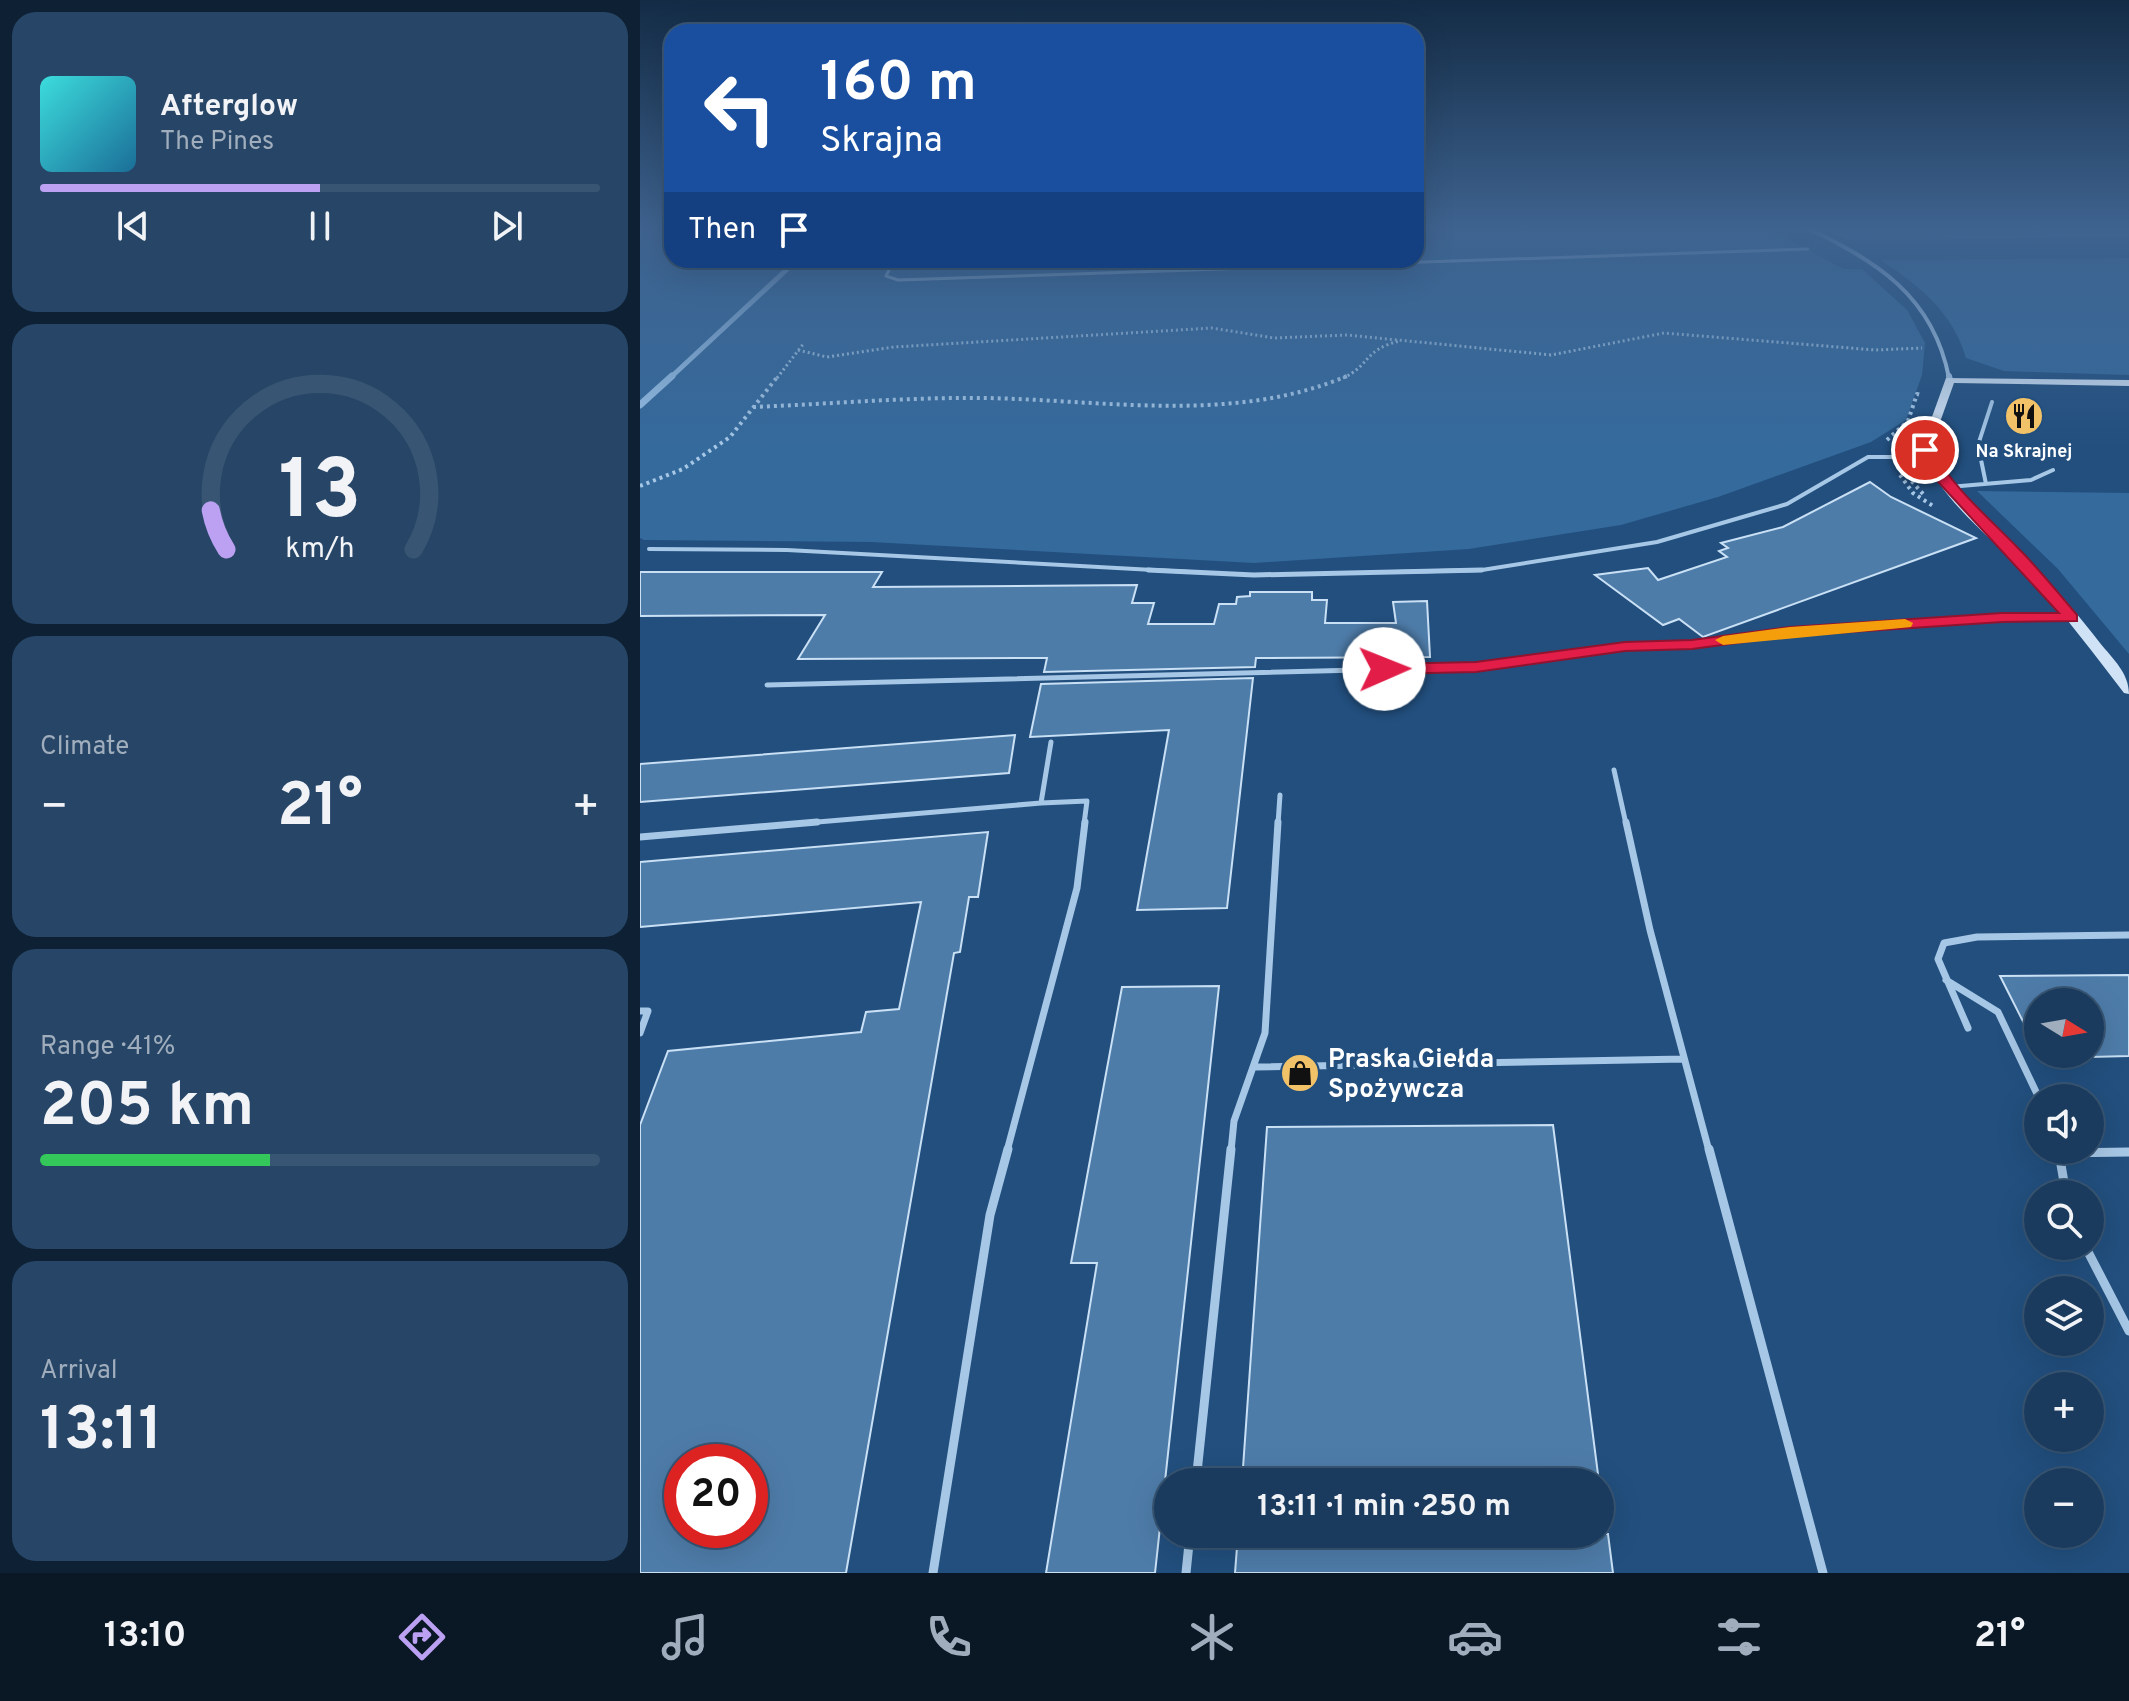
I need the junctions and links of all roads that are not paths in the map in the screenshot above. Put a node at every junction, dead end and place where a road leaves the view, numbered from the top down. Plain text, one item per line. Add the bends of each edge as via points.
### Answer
1 (1917, 300) edge
2 (1950, 380) junction
3 (2129, 383) edge
4 (1992, 402) dead end
5 (1927, 457) junction
6 (2053, 470) dead end
7 (1986, 484) junction
8 (1949, 487) junction
9 (649, 549) dead end
10 (2072, 618) junction
11 (767, 685) dead end
12 (2129, 690) edge
13 (1051, 742) dead end
14 (1614, 770) dead end
15 (1280, 795) dead end
16 (1041, 803) junction
17 (640, 837) edge
18 (2129, 935) edge
19 (1945, 979) junction
20 (640, 1011) edge
21 (1968, 1028) dead end
22 (640, 1033) edge
23 (1684, 1059) junction
24 (1254, 1067) junction
25 (2032, 1084) edge
26 (2104, 1152) edge
27 (2129, 1152) edge
28 (2092, 1260) edge
29 (2129, 1331) edge
30 (1197, 1468) edge
31 (1189, 1548) edge
32 (933, 1573) edge
33 (1186, 1573) edge
34 (1823, 1573) edge

1 - 2 street via 1947,352
2 - 3 street
2 - 5 street via 1926,442
4 - 7 lane via 1978,445
5 - 8 street
5 - 9 lane via 1868,457 1787,504 1657,542 1463,572 1254,575 787,550
6 - 7 lane via 2031,480
7 - 8 lane
8 - 10 street
10 - 11 lane via 2002,617 1790,631 1476,667
10 - 12 street
13 - 16 lane
14 - 23 lane
15 - 24 lane via 1265,1033
16 - 17 lane
16 - 32 lane via 1087,801 1077,888 990,1215
18 - 19 lane via 1955,939 1944,943 1938,959
19 - 21 lane
19 - 25 lane via 1998,1012
20 - 22 lane via 648,1011
23 - 24 lane
23 - 34 lane
24 - 30 lane via 1234,1121
26 - 27 lane
28 - 29 lane
31 - 33 lane

